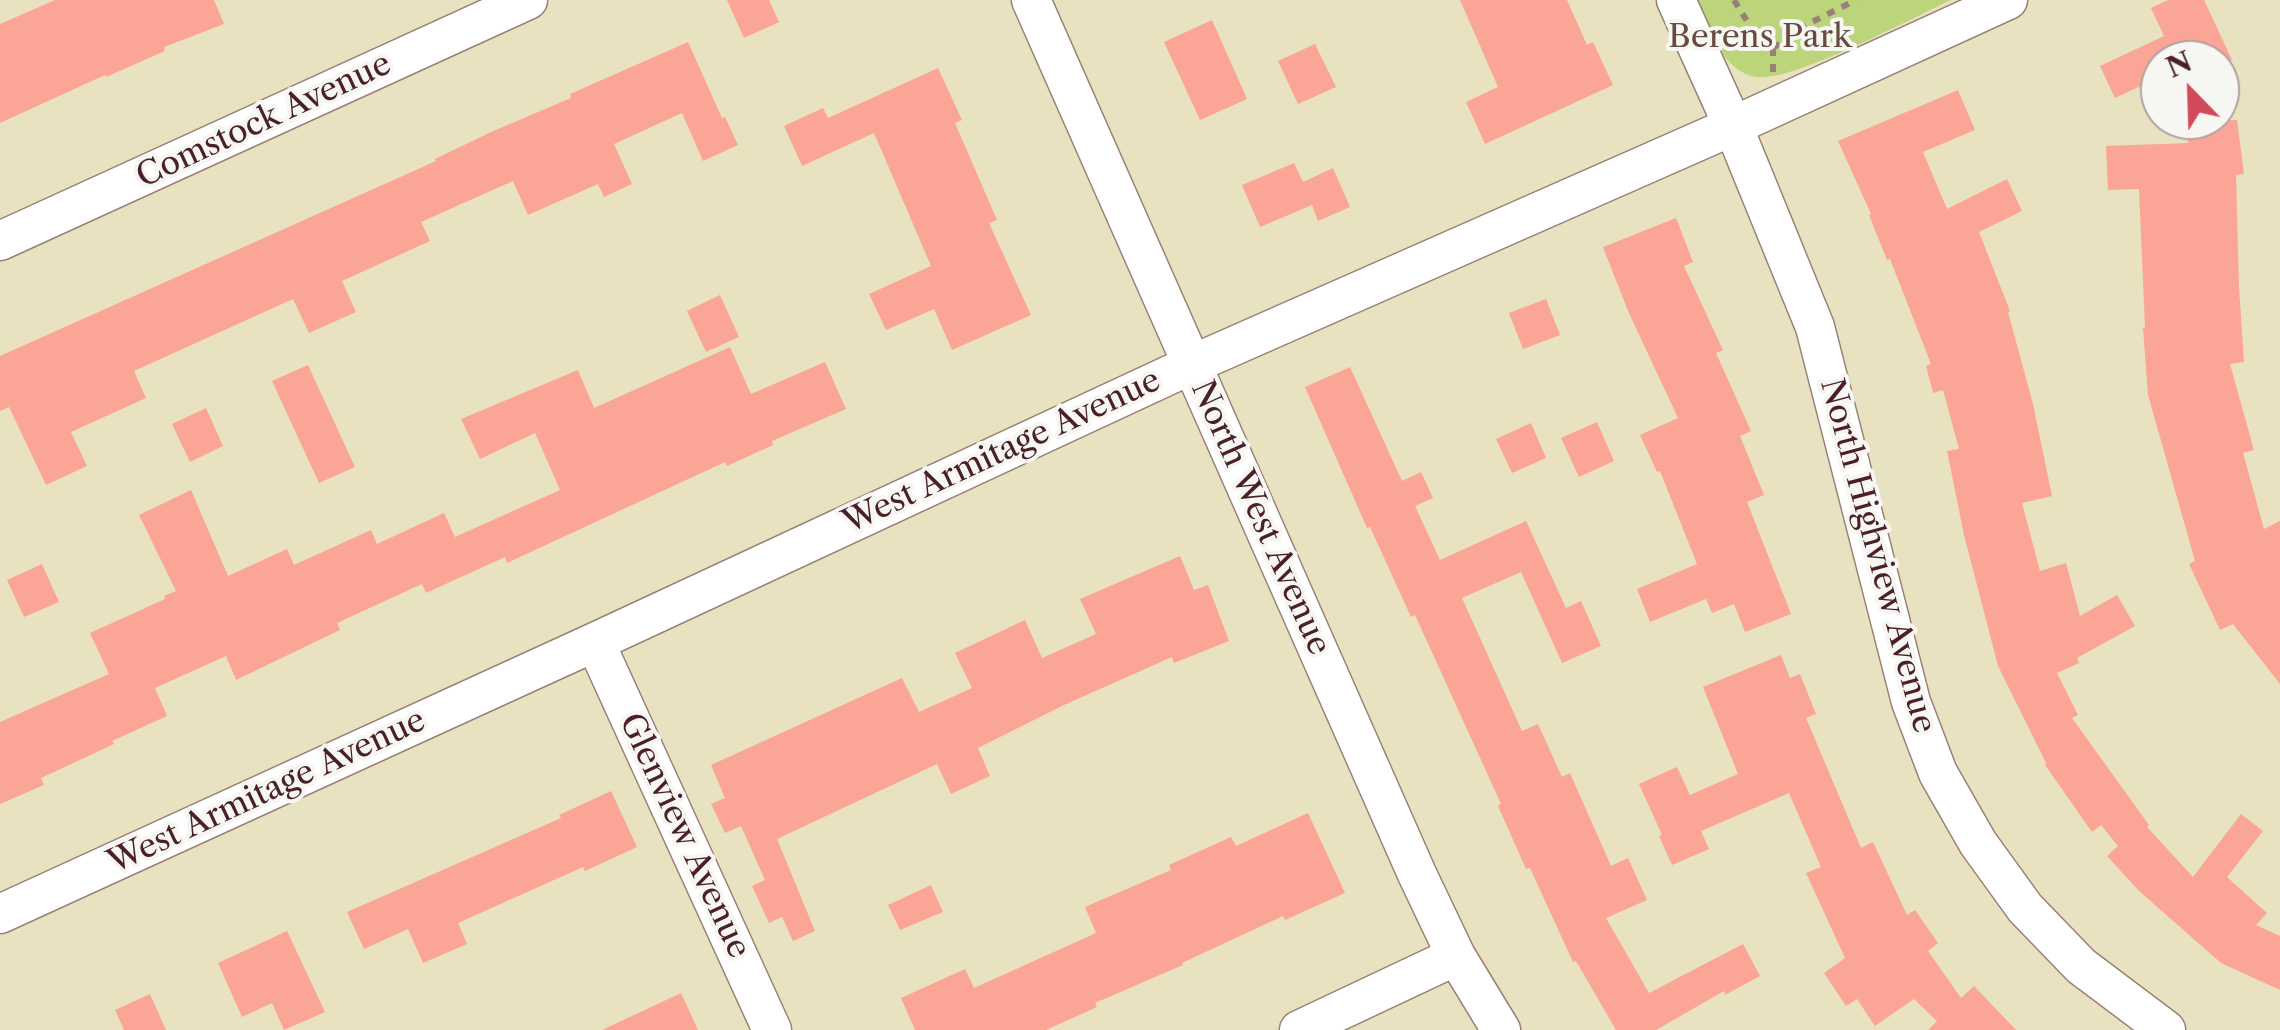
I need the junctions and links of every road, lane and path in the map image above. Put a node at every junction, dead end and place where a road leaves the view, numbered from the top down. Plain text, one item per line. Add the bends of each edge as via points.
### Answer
1 (528, 0) edge
2 (1031, 0) edge
3 (1676, 0) edge
4 (1734, 0) edge
5 (1856, 0) edge
6 (2008, 0) edge
7 (1733, 126) junction
8 (0, 242) edge
9 (1193, 364) junction
10 (595, 642) junction
11 (0, 914) edge
12 (1456, 956) junction
13 (772, 1030) edge
14 (1299, 1030) edge
15 (1501, 1030) edge
16 (2166, 1030) edge

1 - 8 street, Comstock Avenue
2 - 9 street, North West Avenue
3 - 7 street, North Highview Avenue
4 - 5 path via 1755,34 1773,48
6 - 7 street, West Armitage Avenue
7 - 9 street, West Armitage Avenue
7 - 16 street, North Highview Avenue via 1815,328 1912,702 1938,773 2025,908 2081,966
9 - 10 street, West Armitage Avenue
9 - 12 street, North West Avenue
10 - 11 street, West Armitage Avenue
10 - 13 street, Glenview Avenue
12 - 14 street
12 - 15 street, North West Avenue

